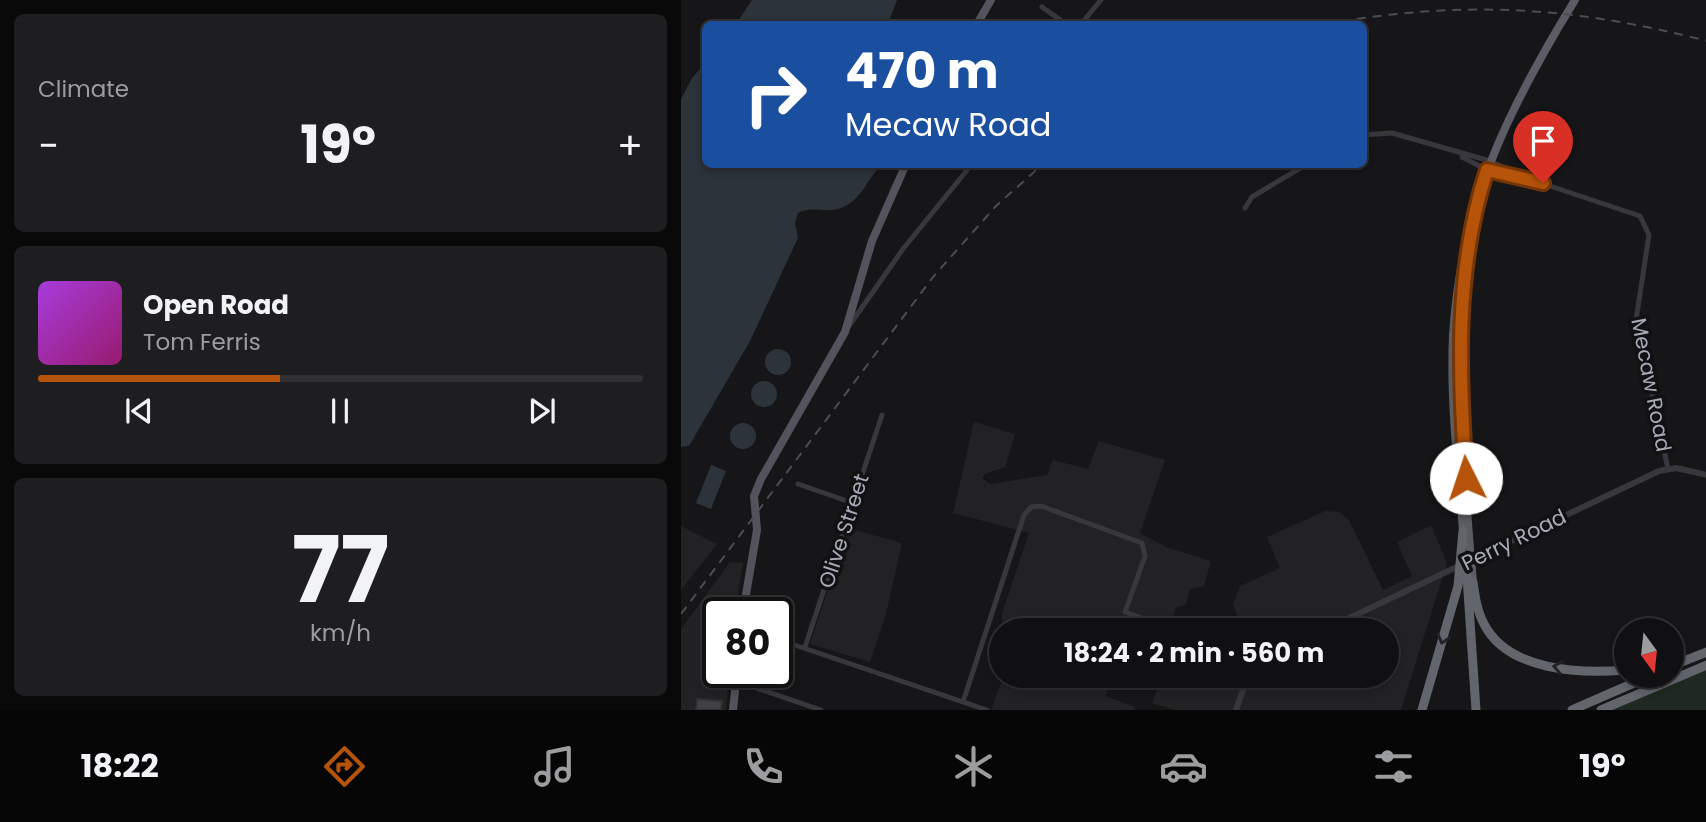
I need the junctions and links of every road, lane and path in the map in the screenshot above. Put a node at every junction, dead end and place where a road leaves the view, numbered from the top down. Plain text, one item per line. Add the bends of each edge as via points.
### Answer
1 (991, 0) edge
2 (1101, 0) edge
3 (1574, 0) edge
4 (1042, 7) dead end
5 (979, 21) edge
6 (1062, 21) edge
7 (1084, 21) edge
8 (1367, 135) edge
9 (1488, 165) junction
10 (904, 168) edge
11 (969, 168) edge
12 (1300, 168) edge
13 (1245, 208) dead end
14 (1474, 217) junction
15 (845, 332) junction
16 (882, 415) dead end
17 (1668, 468) junction
18 (1706, 475) edge
19 (798, 484) dead end
20 (853, 503) junction
21 (1463, 531) joint
22 (1466, 555) junction
23 (1466, 570) junction
24 (1473, 582) junction
25 (746, 597) edge
26 (990, 618) edge
27 (1142, 618) edge
28 (1349, 618) edge
29 (989, 622) edge
30 (793, 644) edge
31 (805, 647) junction
32 (1706, 652) edge
33 (1684, 660) edge
34 (1706, 665) edge
35 (1614, 670) edge
36 (736, 688) edge
37 (765, 688) edge
38 (1244, 688) edge
39 (1622, 688) edge
40 (963, 702) junction
41 (733, 710) edge
42 (821, 710) edge
43 (987, 710) edge
44 (1236, 710) edge
45 (1422, 710) edge
46 (1478, 710) edge
47 (1572, 710) edge
48 (1601, 710) edge

1 - 5 main road
2 - 7 street
3 - 9 highway via 1513,105
4 - 6 street
8 - 9 street, Mecaw Road via 1391,133
9 - 14 highway
9 - 17 street, Mecaw Road via 1640,216 1649,235 1636,320
10 - 15 main road via 872,241
11 - 15 street via 873,289
12 - 13 street via 1252,197
14 - 21 highway via 1461,267 1453,345
14 - 22 highway via 1459,357
15 - 25 main road via 754,496 757,530
16 - 20 street, Olive Street
17 - 18 street
17 - 28 street, Perry Road
19 - 20 street
20 - 31 street, Olive Street
21 - 22 highway
22 - 23 highway
23 - 24 highway
23 -> 45 highway
23 - 46 highway
35 -> 24 highway via 1561,668 1515,654 1485,627
24 - 46 highway
26 - 27 street via 1024,515 1031,507 1041,506 1142,543 1145,556 1125,612
29 - 40 street
30 - 31 street
31 - 40 street
32 - 33 highway
34 - 48 highway
36 - 41 main road
37 - 42 street
38 - 44 street
39 - 47 highway
40 - 43 street

